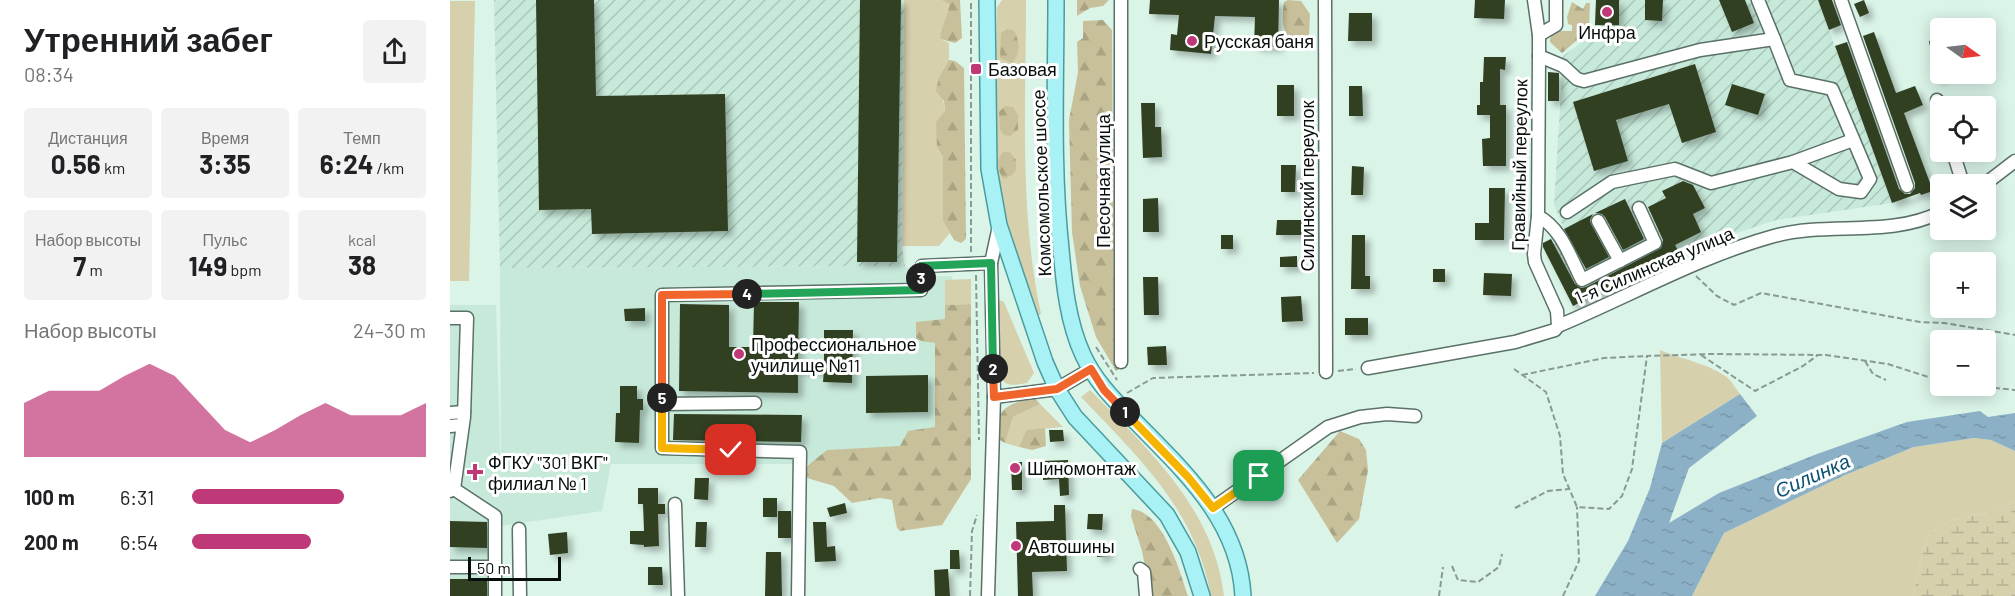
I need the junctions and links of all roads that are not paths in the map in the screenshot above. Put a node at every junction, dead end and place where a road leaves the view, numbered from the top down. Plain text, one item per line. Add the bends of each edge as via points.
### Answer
1 (987, 0) edge
2 (1056, 0) edge
3 (1120, 0) edge
4 (1325, 0) edge
5 (1534, 0) edge
6 (1556, 0) edge
7 (1758, 0) edge
8 (1842, 0) edge
9 (1539, 35) junction
10 (1774, 39) junction
11 (1539, 56) junction
12 (1853, 140) junction
13 (2015, 161) edge
14 (1793, 162) junction
15 (1996, 175) edge
16 (1908, 186) dead end
17 (1639, 208) dead end
18 (1566, 212) dead end
19 (1538, 216) junction
20 (1930, 217) edge
21 (1598, 221) dead end
22 (999, 225) junction
23 (1620, 261) junction
24 (991, 263) junction
25 (450, 318) edge
26 (1558, 326) junction
27 (1121, 362) dead end
28 (1368, 368) road end
29 (1091, 369) junction
30 (1326, 372) road end
31 (1057, 389) junction
32 (994, 397) junction
33 (755, 403) dead end
34 (662, 404) junction
35 (450, 413) edge
36 (1415, 416) dead end
37 (459, 421) edge
38 (452, 490) edge
39 (675, 504) dead end
40 (1213, 508) junction
41 (519, 529) dead end
42 (450, 567) edge
43 (495, 567) junction
44 (1140, 569) dead end
45 (495, 596) edge
46 (520, 596) edge
47 (678, 596) edge
48 (798, 596) edge
49 (988, 596) edge
50 (1146, 596) edge
51 (1202, 596) edge
52 (1243, 596) edge

1 - 22 main road, Комсомольское шоссе via 989,169
2 - 29 main road, Комсомольское шоссе via 1056,168 1064,282 1072,321
3 - 27 street, Песочная улица
4 - 30 street, Силинский переулок
5 - 9 street, Гравийный переулок
6 - 9 street via 1556,25
7 - 10 street
8 - 16 street
9 - 11 street, Гравийный переулок
10 - 11 street via 1700,50 1584,81
10 - 12 street via 1790,80 1832,89
11 - 19 street, Гравийный переулок
12 - 14 street
12 - 14 street via 1870,179 1861,192 1839,189
13 - 15 street
14 - 18 street via 1710,183 1675,170 1612,182
17 - 23 street via 1656,243
19 - 23 street via 1559,234 1582,280
19 - 26 street, Гравийный переулок via 1535,262 1557,311
20 - 26 street, 1-я Силинская улица via 1903,225 1776,236 1687,267
21 - 23 street
22 - 24 street, Комсомольское шоссе
22 - 31 main road, Комсомольское шоссе
24 - 32 street, Комсомольское шоссе
24 - 34 street via 921,266 921,290 662,295
25 - 37 street via 467,318
26 - 28 street, 1-я Силинская улица via 1515,342
29 - 31 street
29 - 40 main road, Комсомольское шоссе via 1104,390
31 - 32 street
31 - 51 main road, Комсомольское шоссе via 1075,417 1167,515 1188,552
32 - 49 street, Комсомольское шоссе
33 - 34 street
34 - 48 street via 662,448 800,452
35 - 37 street
36 - 40 street via 1360,417 1328,427
37 - 38 street
38 - 43 street via 495,516
39 - 47 street
40 - 52 main road, Комсомольское шоссе via 1228,536
41 - 46 street
42 - 43 street
43 - 45 street
44 - 50 street via 1144,572

